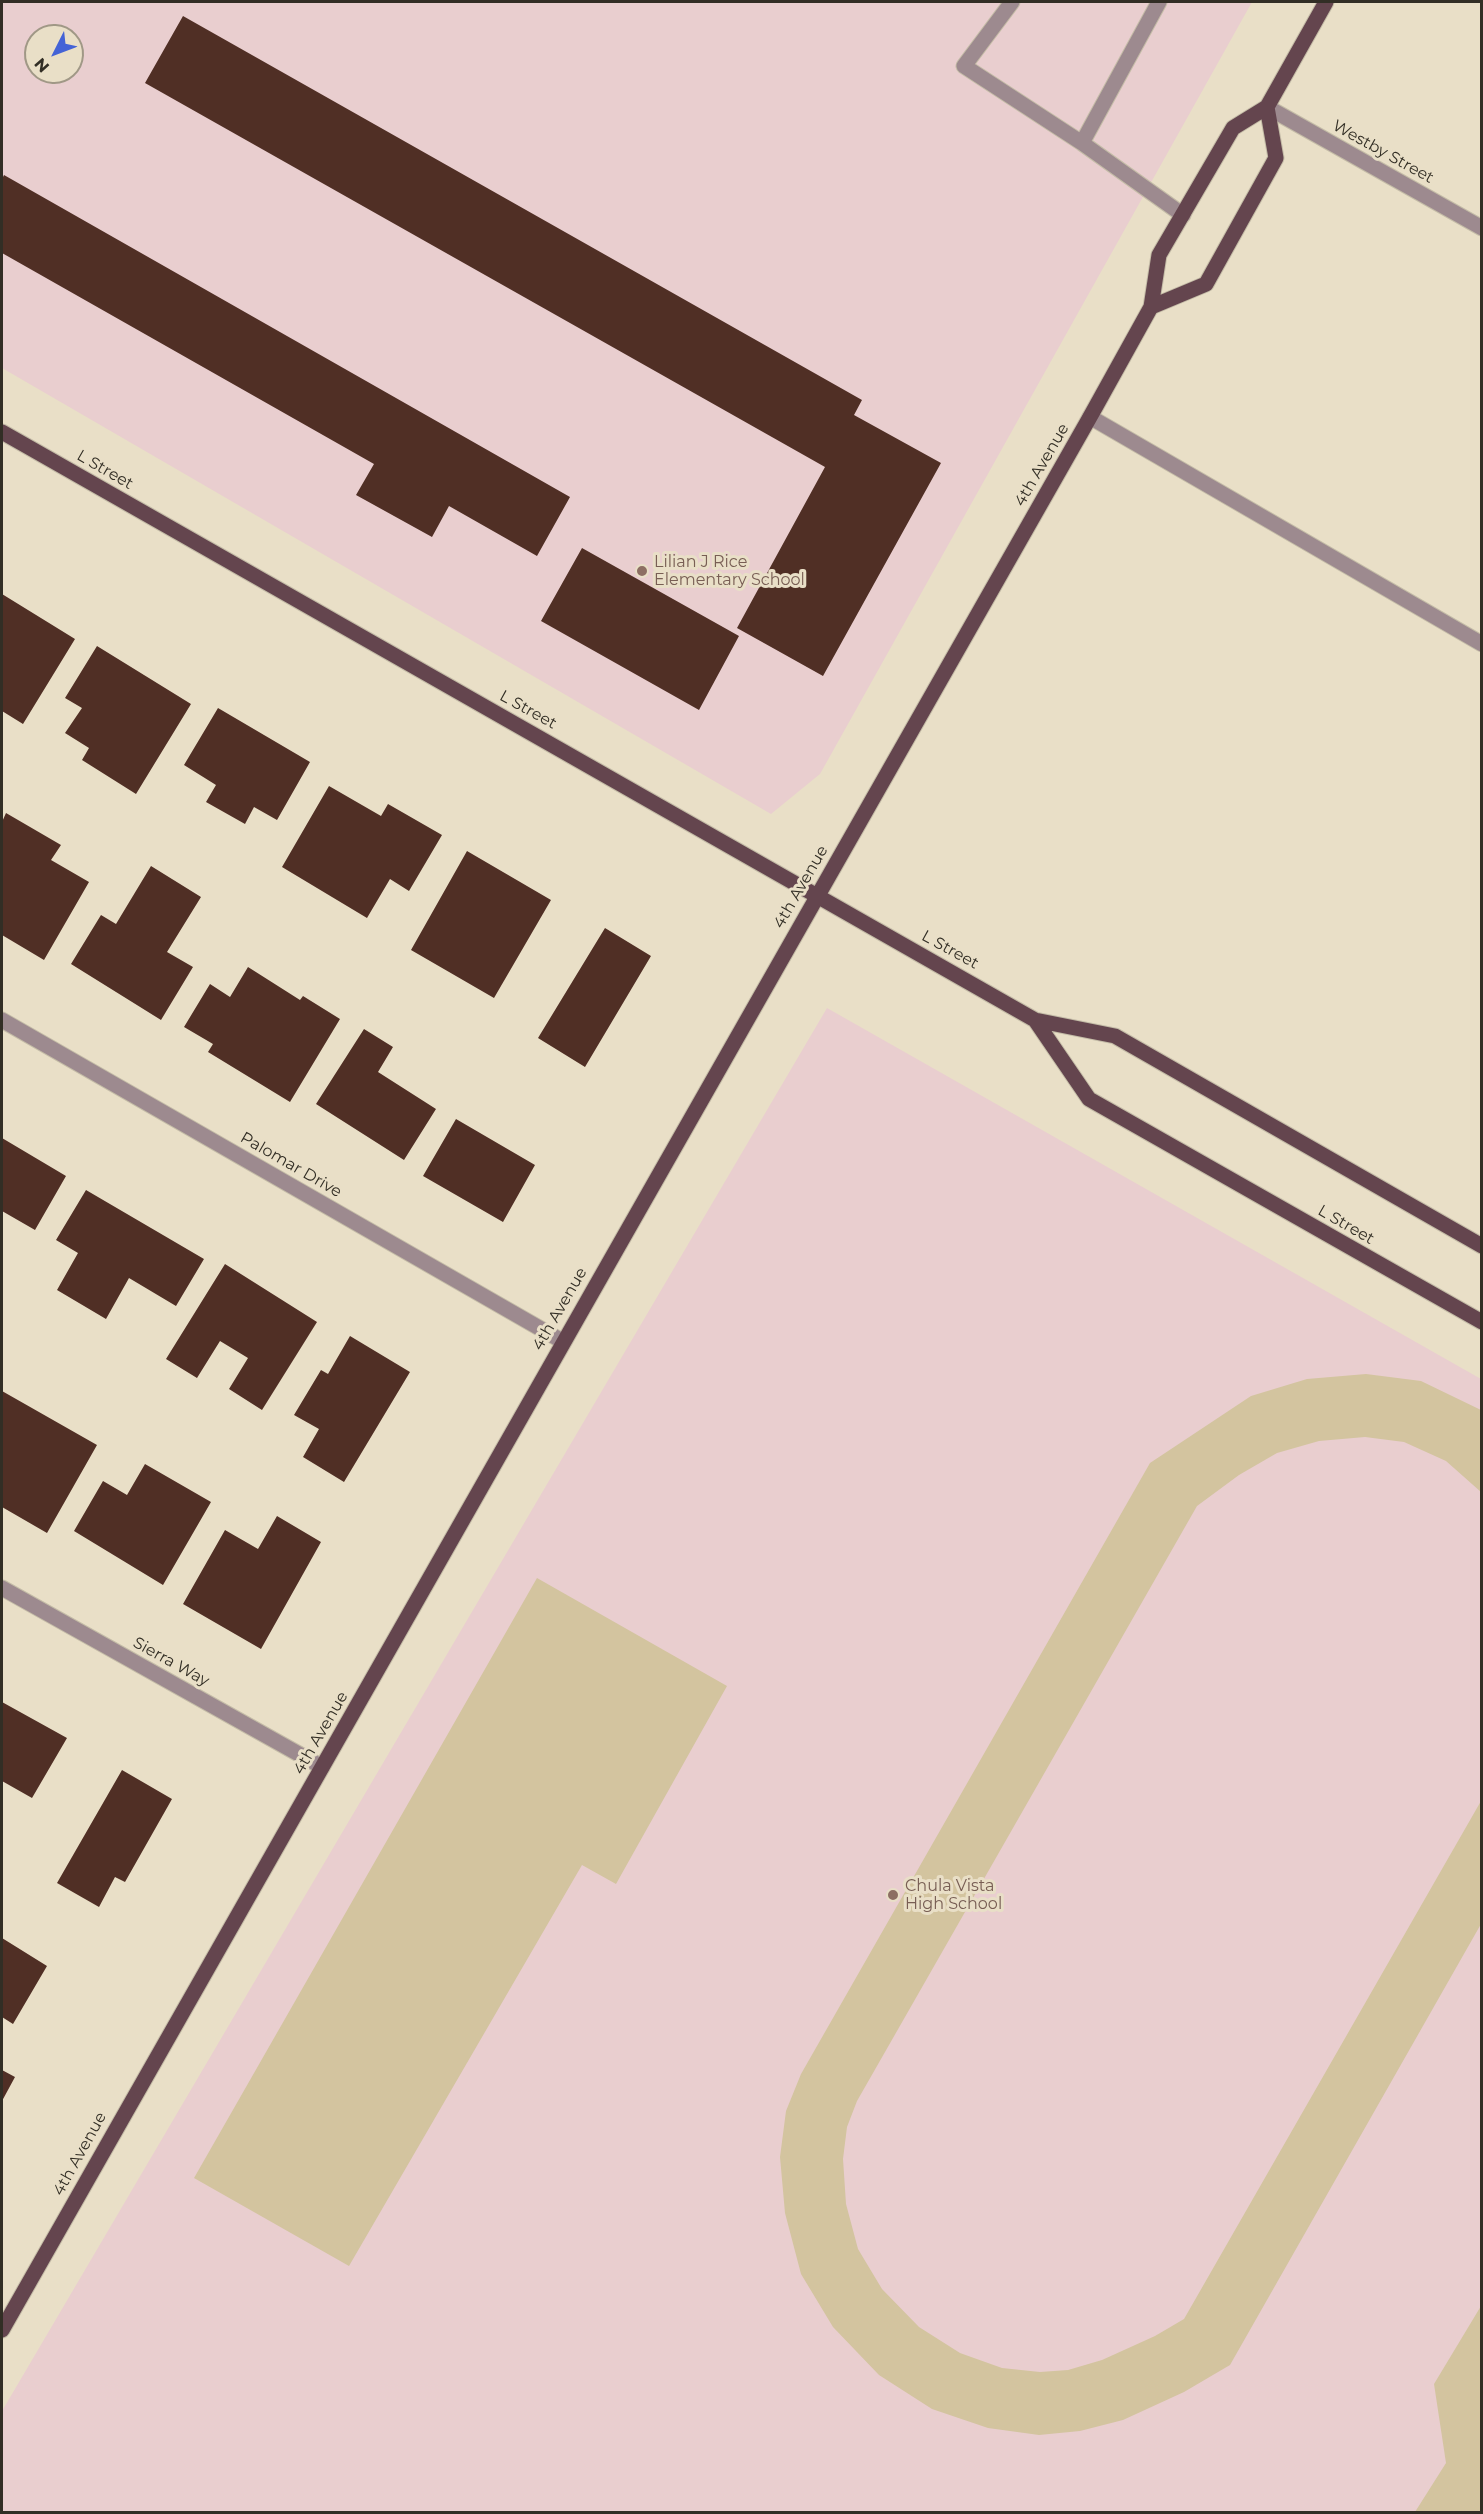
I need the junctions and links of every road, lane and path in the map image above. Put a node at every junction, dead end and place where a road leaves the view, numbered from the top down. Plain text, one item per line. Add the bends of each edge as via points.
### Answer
1 (1012, 2) edge
2 (1159, 2) edge
3 (1326, 2) edge
4 (1267, 106) junction
5 (1082, 143) junction
6 (1183, 215) junction
7 (1482, 228) edge
8 (1151, 307) junction
9 (1090, 417) junction
10 (2, 432) edge
11 (1482, 644) edge
12 (817, 895) junction
13 (2, 1020) edge
14 (1035, 1020) junction
15 (1482, 1246) edge
16 (1482, 1322) edge
17 (562, 1341) junction
18 (2, 1588) edge
19 (322, 1767) junction
20 (3, 2324) edge

1 - 5 street via 964,66
2 - 5 street
3 - 4 main road, 4th Avenue
4 - 6 main road, 4th Avenue via 1233,128
4 - 7 street, Westby Street
4 - 8 main road via 1276,158 1206,284
5 - 6 street
6 - 8 main road, 4th Avenue via 1160,255
8 - 9 main road, 4th Avenue
9 - 11 street
9 - 12 main road, 4th Avenue
10 - 12 main road, L Street
12 - 14 main road, L Street
12 - 17 main road, 4th Avenue
13 - 17 street, Palomar Drive
14 - 15 main road, L Street via 1115,1036
14 - 16 main road, L Street via 1089,1099
17 - 19 main road, 4th Avenue
18 - 19 street, Sierra Way
19 - 20 main road, 4th Avenue

